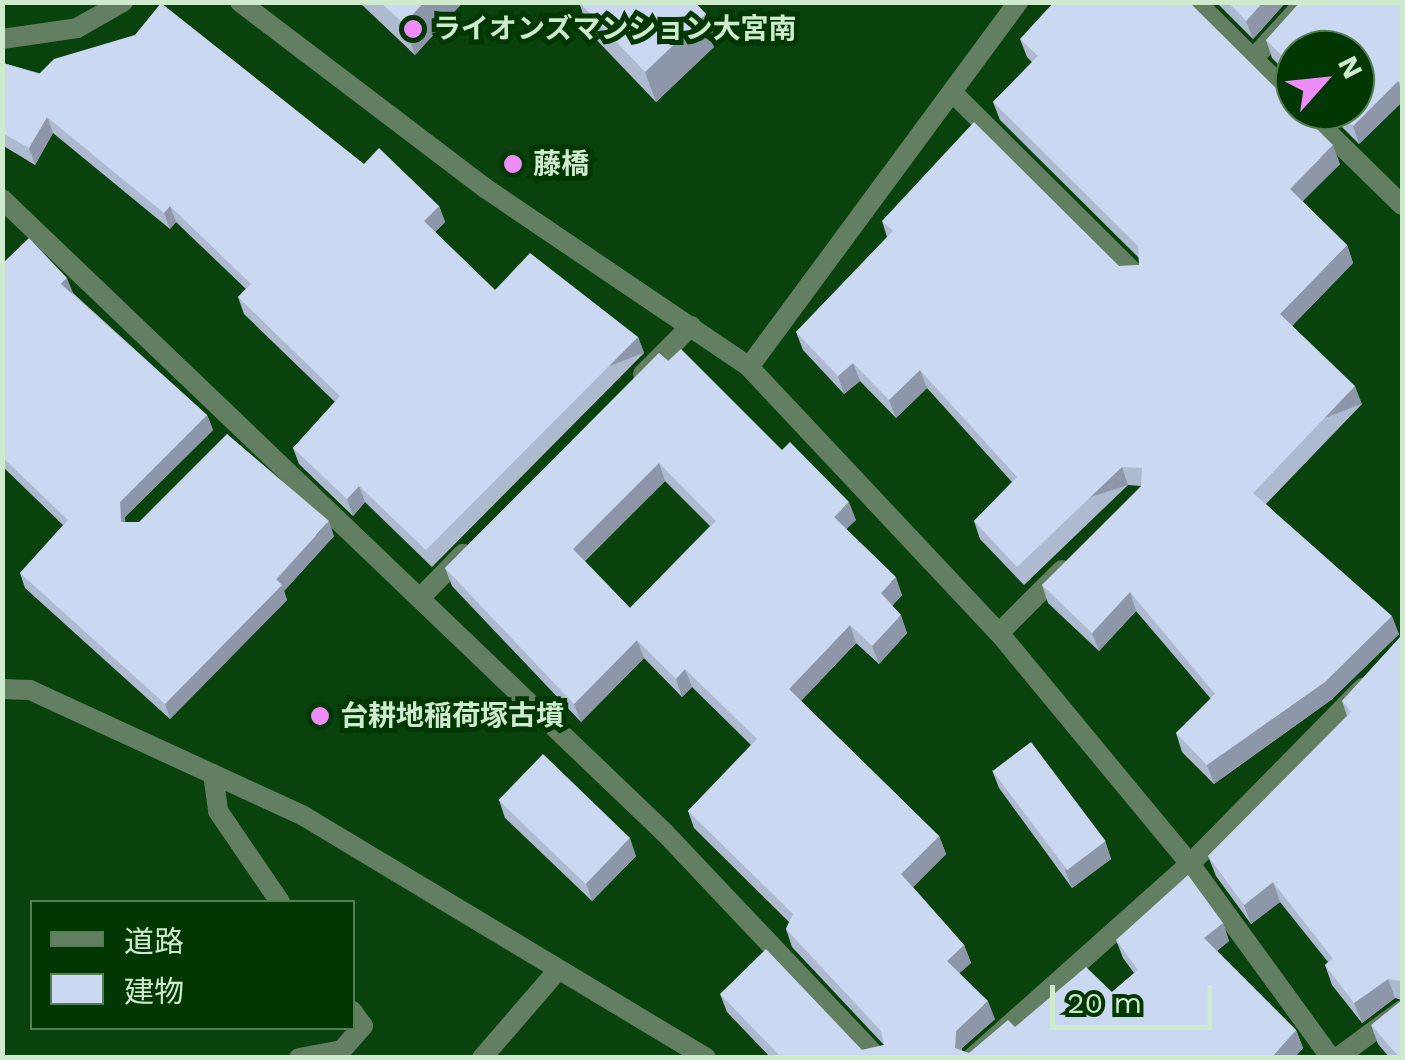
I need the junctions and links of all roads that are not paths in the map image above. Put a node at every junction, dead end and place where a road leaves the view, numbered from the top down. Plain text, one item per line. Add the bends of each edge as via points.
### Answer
1 (124, 2) edge
2 (240, 2) edge
3 (1018, 2) edge
4 (1196, 2) edge
5 (1305, 2) edge
6 (2, 39) edge
7 (1254, 59) junction
8 (1275, 80) edge
9 (952, 92) junction
10 (1326, 130) edge
11 (2, 200) edge
12 (1402, 205) edge
13 (1135, 274) edge
14 (691, 326) junction
15 (749, 367) junction
16 (624, 394) edge
17 (242, 420) junction
18 (216, 447) edge
19 (476, 542) edge
20 (1083, 550) edge
21 (422, 596) junction
22 (999, 633) junction
23 (1376, 674) edge
24 (2, 689) edge
25 (213, 774) junction
26 (1190, 864) junction
27 (279, 900) edge
28 (558, 970) junction
29 (1402, 1010) edge
30 (355, 1015) edge
31 (298, 1058) edge
32 (482, 1058) edge
33 (706, 1058) edge
34 (878, 1058) edge
35 (972, 1058) edge
36 (1334, 1058) edge

1 - 6 street via 77,28
2 - 14 street via 485,188
3 - 9 street
4 - 7 street
5 - 7 street
7 - 8 street
9 - 13 street
9 - 15 street
10 - 12 street
11 - 17 street
14 - 15 street
14 - 16 street
15 - 22 street
17 - 18 street
17 - 21 street
19 - 21 street
20 - 22 street
21 - 34 street
22 - 26 street
23 - 26 street
24 - 25 street via 30,690
25 - 27 street via 218,810
25 - 28 street via 302,815
26 - 35 street
26 - 36 street
28 - 32 street
28 - 33 street
29 - 36 street
30 - 31 street via 363,1026 342,1050

